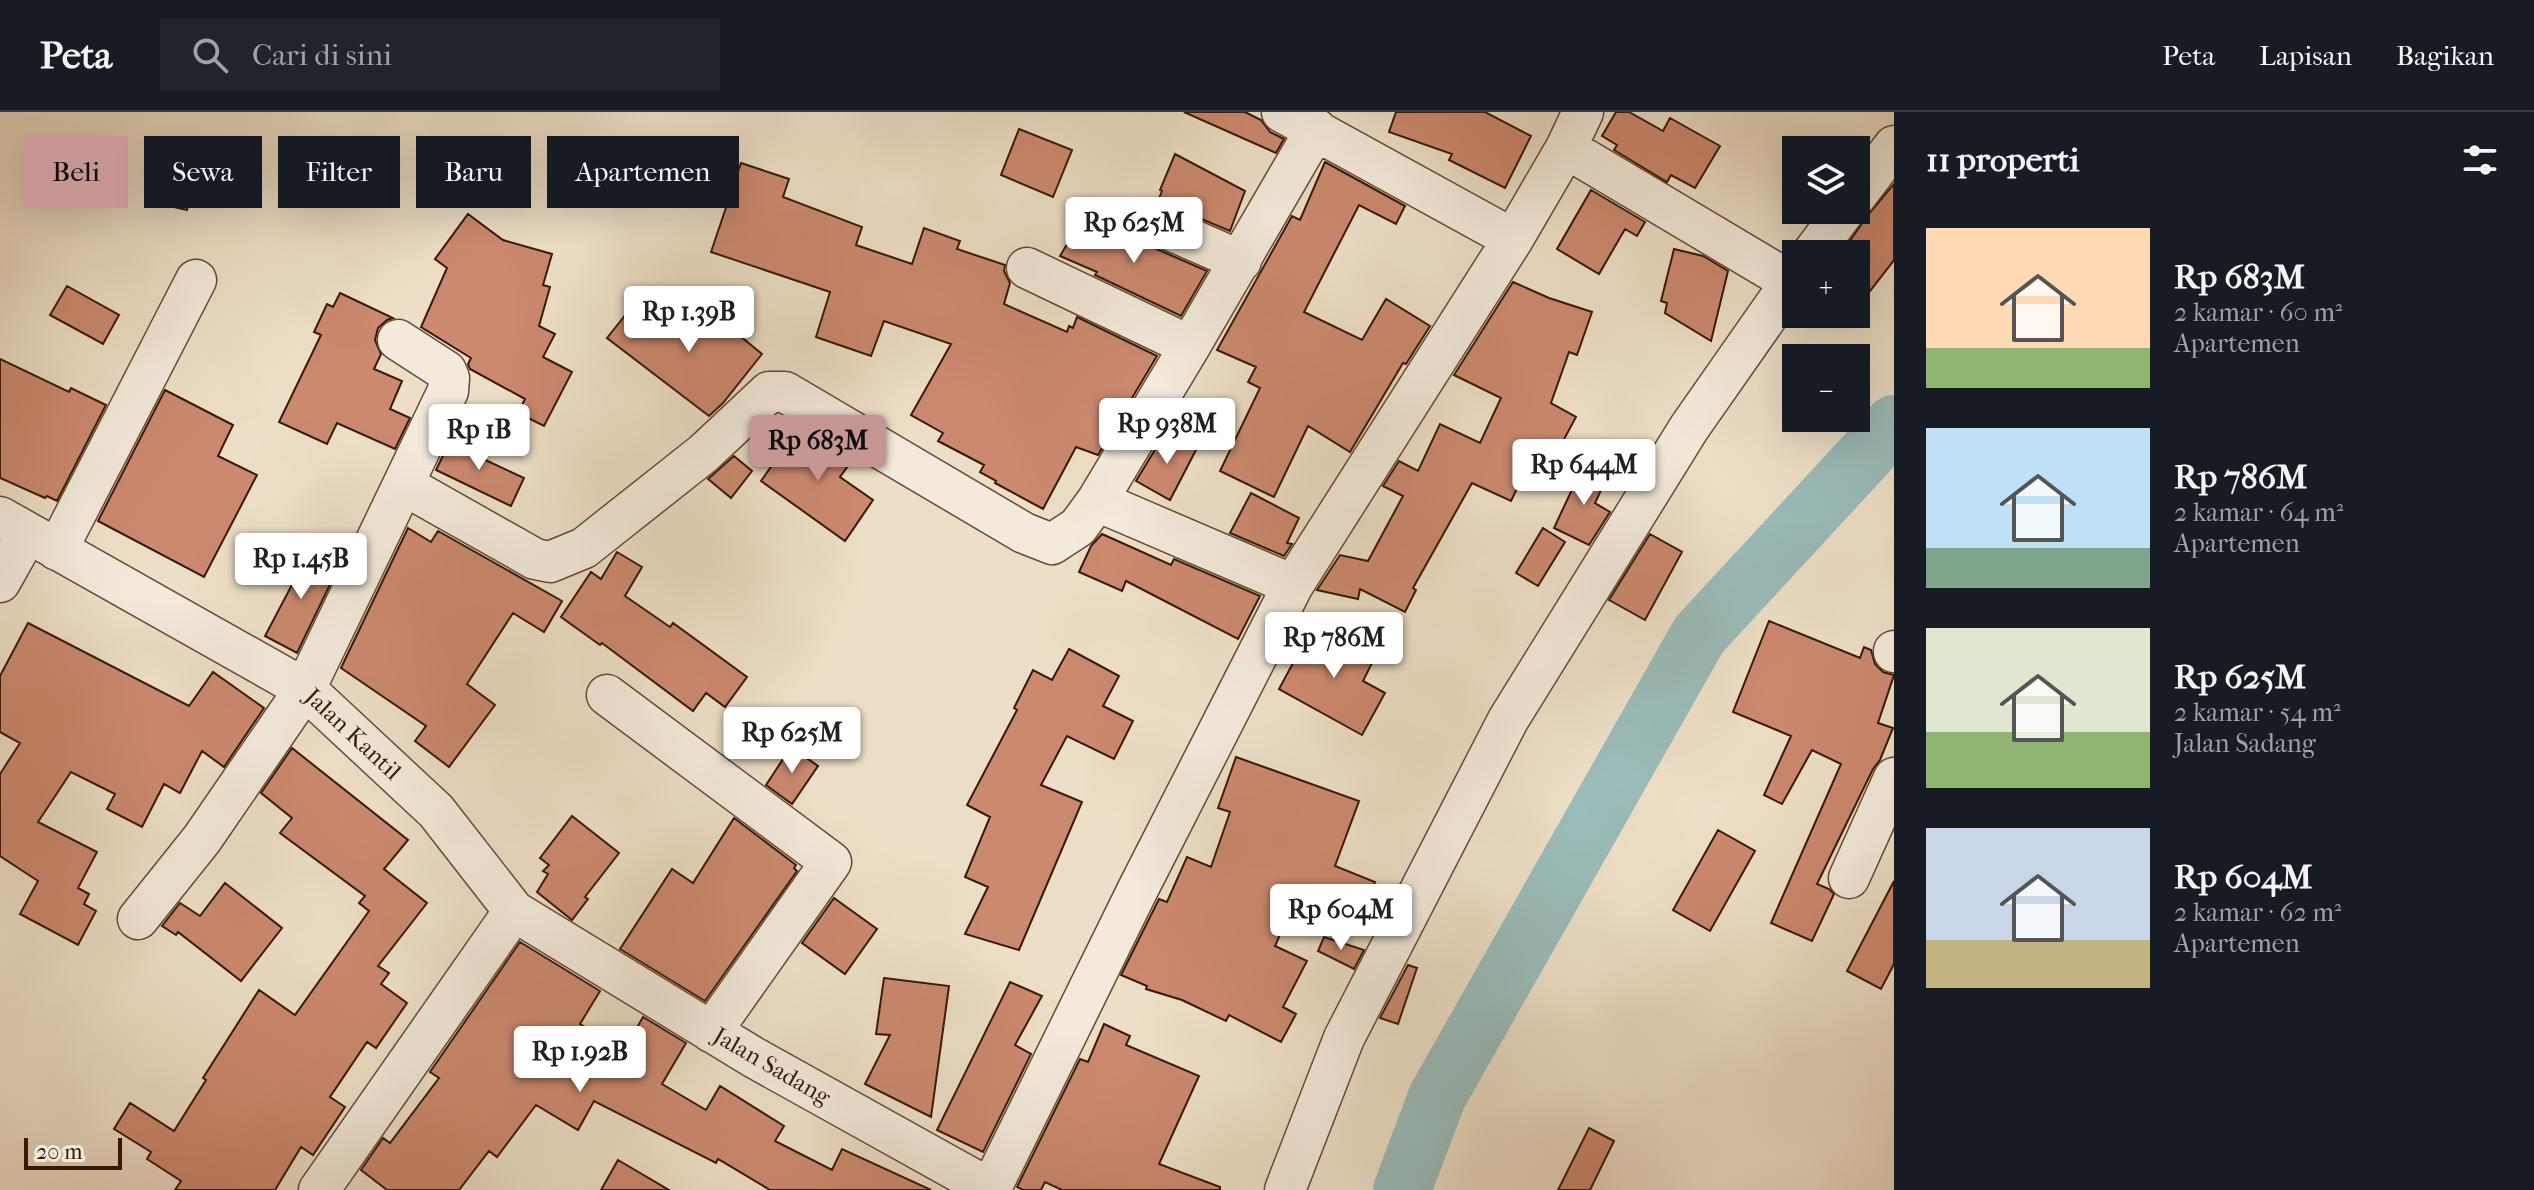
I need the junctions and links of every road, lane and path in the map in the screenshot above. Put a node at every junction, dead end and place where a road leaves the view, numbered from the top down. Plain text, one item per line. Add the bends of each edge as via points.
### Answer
1 (1583, 112) edge
2 (1299, 121) edge
3 (1894, 146) edge
4 (1566, 148) junction
5 (1870, 178) edge
6 (1154, 223) dead end
7 (1834, 224) edge
8 (1513, 239) junction
9 (1822, 240) edge
10 (1241, 261) junction
11 (1782, 261) edge
12 (1027, 268) dead end
13 (196, 280) dead end
14 (1782, 294) edge
15 (398, 340) dead end
16 (1190, 346) junction
17 (404, 485) junction
18 (1097, 501) junction
19 (28, 534) edge
20 (0, 582) edge
21 (1293, 585) junction
22 (305, 689) junction
23 (607, 695) dead end
24 (1894, 778) edge
25 (1849, 878) dead end
26 (514, 911) junction
27 (138, 919) dead end
28 (711, 1032) junction
29 (319, 1190) edge
30 (990, 1190) edge
31 (1285, 1190) edge

1 - 4 street
2 - 8 street
2 - 10 street
3 - 5 street
4 - 8 street
4 - 11 street
6 - 10 street
7 - 9 street
8 - 21 street
10 - 16 street
12 - 16 street
13 - 19 street
14 - 31 street via 1689,428 1508,720 1344,1038
15 - 17 street via 449,378 448,391
16 - 18 street
17 - 18 street via 535,559 550,562 584,548 704,453 769,392 785,392 1024,533 1052,544 1078,527
17 - 22 street
18 - 21 street
19 - 20 street
19 - 22 street, Jalan Kantil
21 - 30 street
22 - 26 street, Jalan Kantil via 436,811
22 - 27 street via 202,839
23 - 28 street via 831,862
24 - 25 street
26 - 28 street, Jalan Sadang
26 - 29 street
28 - 30 street, Jalan Sadang

